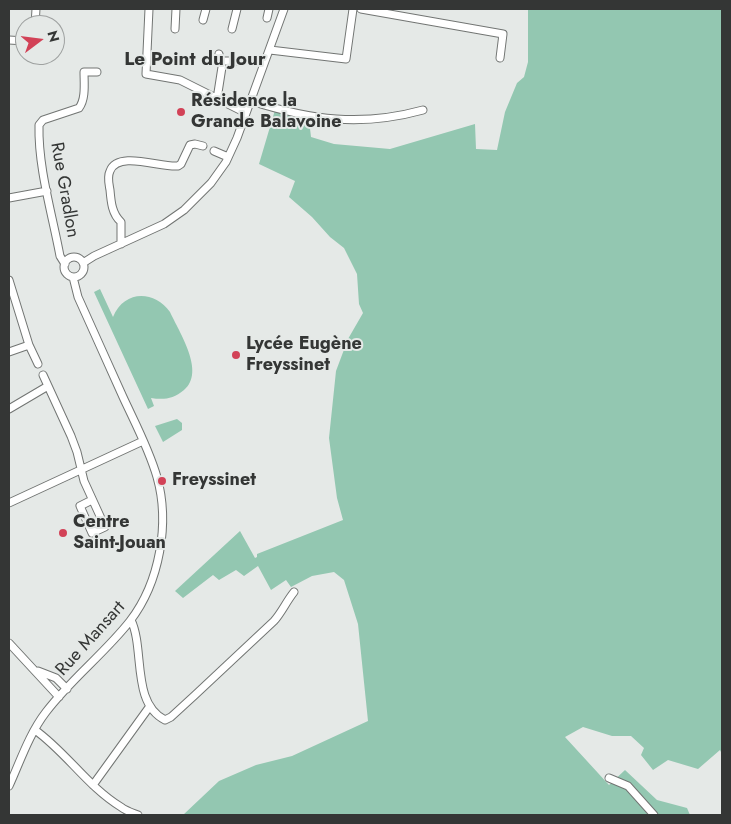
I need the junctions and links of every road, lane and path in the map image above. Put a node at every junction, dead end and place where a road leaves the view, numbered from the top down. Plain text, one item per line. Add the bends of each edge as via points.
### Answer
1 (149, 9) edge
2 (176, 9) edge
3 (206, 9) edge
4 (237, 9) edge
5 (269, 9) edge
6 (284, 9) edge
7 (353, 9) edge
8 (361, 9) edge
9 (267, 18) dead end
10 (204, 20) dead end
11 (175, 29) dead end
12 (232, 29) dead end
13 (270, 50) junction
14 (500, 58) dead end
15 (238, 61) dead end
16 (97, 72) dead end
17 (217, 98) junction
18 (252, 101) junction
19 (423, 110) dead end
20 (246, 113) junction
21 (203, 146) dead end
22 (214, 150) dead end
23 (228, 157) junction
24 (47, 191) junction
25 (9, 198) edge
26 (121, 244) junction
27 (83, 263) junction
28 (65, 264) junction
29 (73, 277) junction
30 (9, 280) edge
31 (29, 345) junction
32 (9, 352) edge
33 (38, 364) dead end
34 (43, 375) dead end
35 (48, 386) junction
36 (9, 409) edge
37 (143, 441) junction
38 (80, 469) junction
39 (92, 500) junction
40 (9, 503) edge
41 (294, 592) dead end
42 (131, 620) junction
43 (9, 643) edge
44 (32, 667) junction
45 (67, 689) junction
46 (59, 697) junction
47 (150, 706) junction
48 (34, 730) junction
49 (609, 778) dead end
50 (93, 785) junction
51 (9, 786) edge
52 (138, 815) edge
53 (654, 815) edge

1 - 17 street via 146,74 180,80
2 - 11 street
3 - 10 street
4 - 12 street
5 - 9 street
6 - 13 street
7 - 13 street via 346,60
8 - 14 street via 503,34
13 - 18 street
15 - 17 street via 220,58
16 - 24 street, Rue Gradlon via 84,72 84,98 79,108 44,120 39,125
17 - 20 street
18 - 19 street via 301,115 340,119 374,119
18 - 20 street
20 - 23 street
21 - 26 street via 190,145 178,166 122,160 113,166 108,176 110,196 114,216 121,222
22 - 23 street
23 - 26 street via 211,183 184,210 164,224
24 - 25 street
24 - 28 street, Rue Gradlon via 60,256
26 - 27 street
27 - 28 street via 80,258 72,257
27 - 29 street via 82,274
28 - 29 street via 66,273
29 - 37 street, Rue Mansart via 78,297
30 - 31 street
31 - 32 street
31 - 33 street
34 - 35 street
35 - 36 street
35 - 38 street via 77,452
37 - 38 street
37 - 42 street, Rue Mansart via 158,479 162,535 149,586
38 - 39 street
38 - 40 street
39 - 39 street via 80,506 92,533 105,527
41 - 47 street via 274,621 171,717 165,720 157,716
42 - 45 street, Rue Mansart
42 - 47 street via 140,673
43 - 44 street
44 - 45 street via 56,678
44 - 46 street
45 - 46 street, Rue Mansart
46 - 48 street, Rue Mansart
47 - 50 street
48 - 50 street
48 - 51 street, Rue Mansart
49 - 53 street via 628,786
50 - 52 street via 121,808

